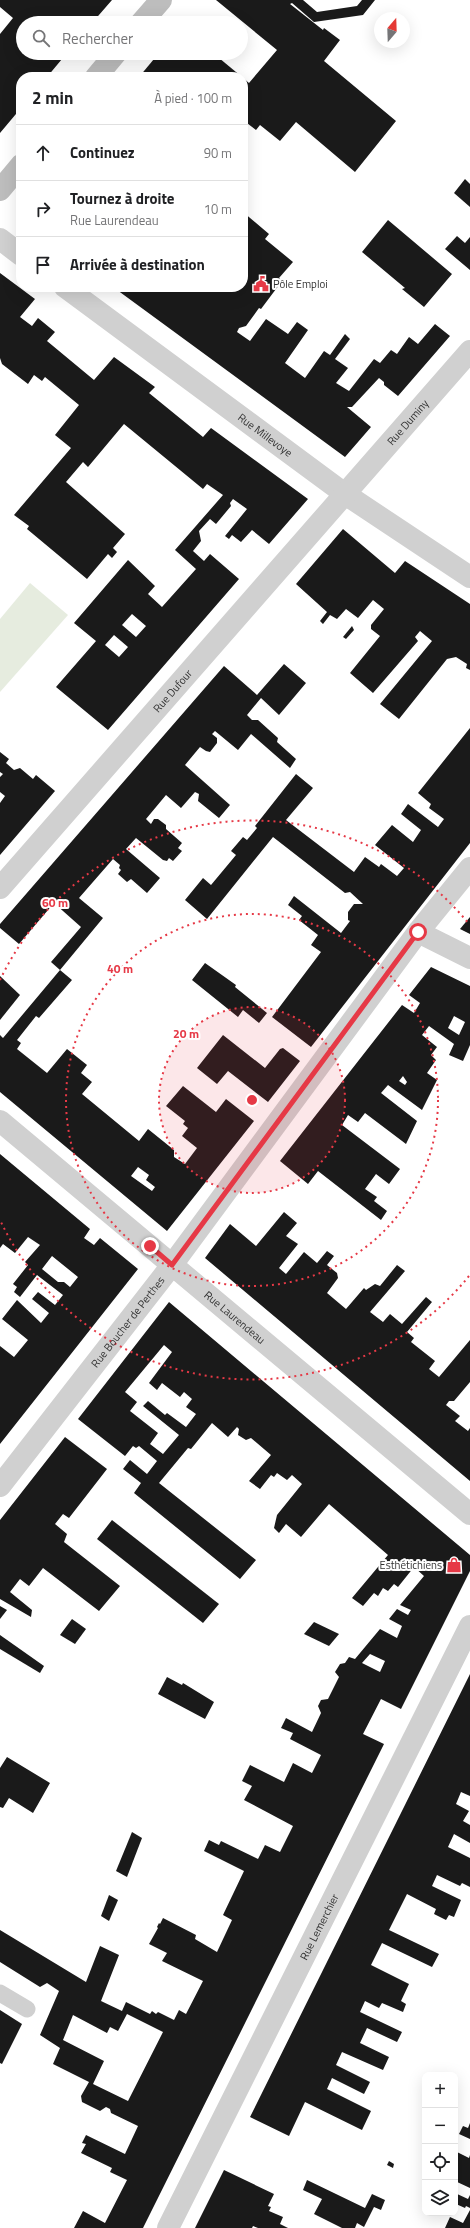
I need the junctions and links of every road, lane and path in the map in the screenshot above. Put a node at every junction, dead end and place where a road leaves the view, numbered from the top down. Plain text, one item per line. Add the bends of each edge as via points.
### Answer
1 (161, 0) edge
2 (147, 16) edge
3 (110, 60) edge
4 (100, 72) edge
5 (16, 171) edge
6 (0, 190) edge
7 (0, 240) edge
8 (16, 251) edge
9 (71, 292) edge
10 (470, 351) edge
11 (345, 494) junction
12 (470, 577) edge
13 (470, 868) edge
14 (0, 888) edge
15 (418, 932) junction
16 (470, 958) edge
17 (0, 1121) edge
18 (172, 1265) junction
19 (0, 1486) edge
20 (470, 1514) edge
21 (470, 1626) edge
22 (0, 1993) edge
23 (27, 2010) dead end
24 (168, 2228) edge

1 - 2 street
3 - 4 street
5 - 6 street
7 - 8 street
9 - 11 street, Rue Millevoye
10 - 11 street, Rue Duminy
11 - 12 street, Rue Millevoye
11 - 14 street, Rue Dufour
13 - 15 street, Rue Boucher de Perthes
15 - 16 street
15 - 18 street, Rue Boucher de Perthes
17 - 18 street, Rue Laurendeau
18 - 19 street, Rue Boucher de Perthes
18 - 20 street, Rue Laurendeau
21 - 24 street, Rue Lemerchier
22 - 23 lane

